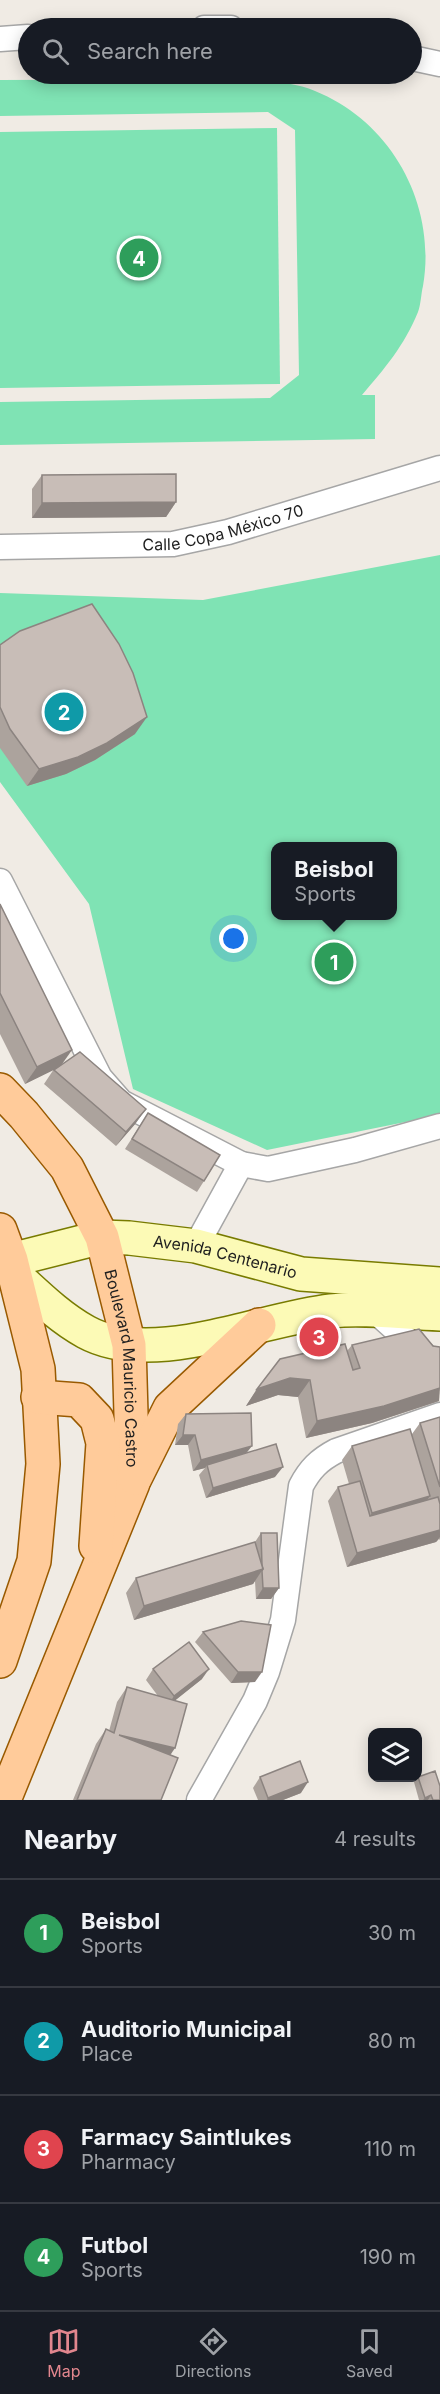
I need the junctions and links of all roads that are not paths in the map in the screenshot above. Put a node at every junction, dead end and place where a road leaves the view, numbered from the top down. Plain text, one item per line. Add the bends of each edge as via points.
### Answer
1 (18, 38) edge
2 (0, 39) edge
3 (422, 60) edge
4 (440, 64) edge
5 (440, 468) edge
6 (0, 547) edge
7 (0, 881) edge
8 (0, 1090) edge
9 (440, 1126) edge
10 (241, 1164) junction
11 (0, 1230) edge
12 (102, 1237) junction
13 (196, 1246) junction
14 (13, 1268) junction
15 (440, 1284) edge
16 (375, 1311) junction
17 (440, 1314) edge
18 (259, 1325) junction
19 (129, 1345) junction
20 (440, 1364) edge
21 (38, 1397) junction
22 (440, 1415) edge
23 (133, 1483) junction
24 (92, 1584) junction
25 (0, 1660) edge
26 (4, 1800) edge
27 (199, 1800) edge

1 - 2 street
3 - 4 street
5 - 6 street, Calle Copa México 70 via 228,532 173,544
7 - 10 street via 100,1078 121,1102
8 - 12 main road, Boulevard Mauricio Castro via 67,1168
9 - 10 street via 268,1169
10 - 13 street
11 - 14 main road
12 - 13 main road, Avenida Centenario
12 - 14 main road, Avenida Centenario
12 - 19 main road, Boulevard Mauricio Castro
13 - 15 main road, Avenida Centenario via 301,1274
14 - 19 main road via 58,1314 88,1333
14 - 21 main road via 38,1369
16 - 17 main road
16 - 18 main road via 332,1311
16 - 20 street via 431,1361
18 - 19 main road via 160,1346
18 - 23 main road via 170,1408
19 - 23 main road, Boulevard Mauricio Castro
21 - 24 main road via 79,1400 97,1419 103,1443
21 - 25 main road via 43,1464 34,1561
22 - 27 street via 336,1451 310,1470 301,1486 284,1620 267,1672 255,1701
23 - 24 main road, Boulevard Mauricio Castro
24 - 26 main road, Boulevard Mauricio Castro

